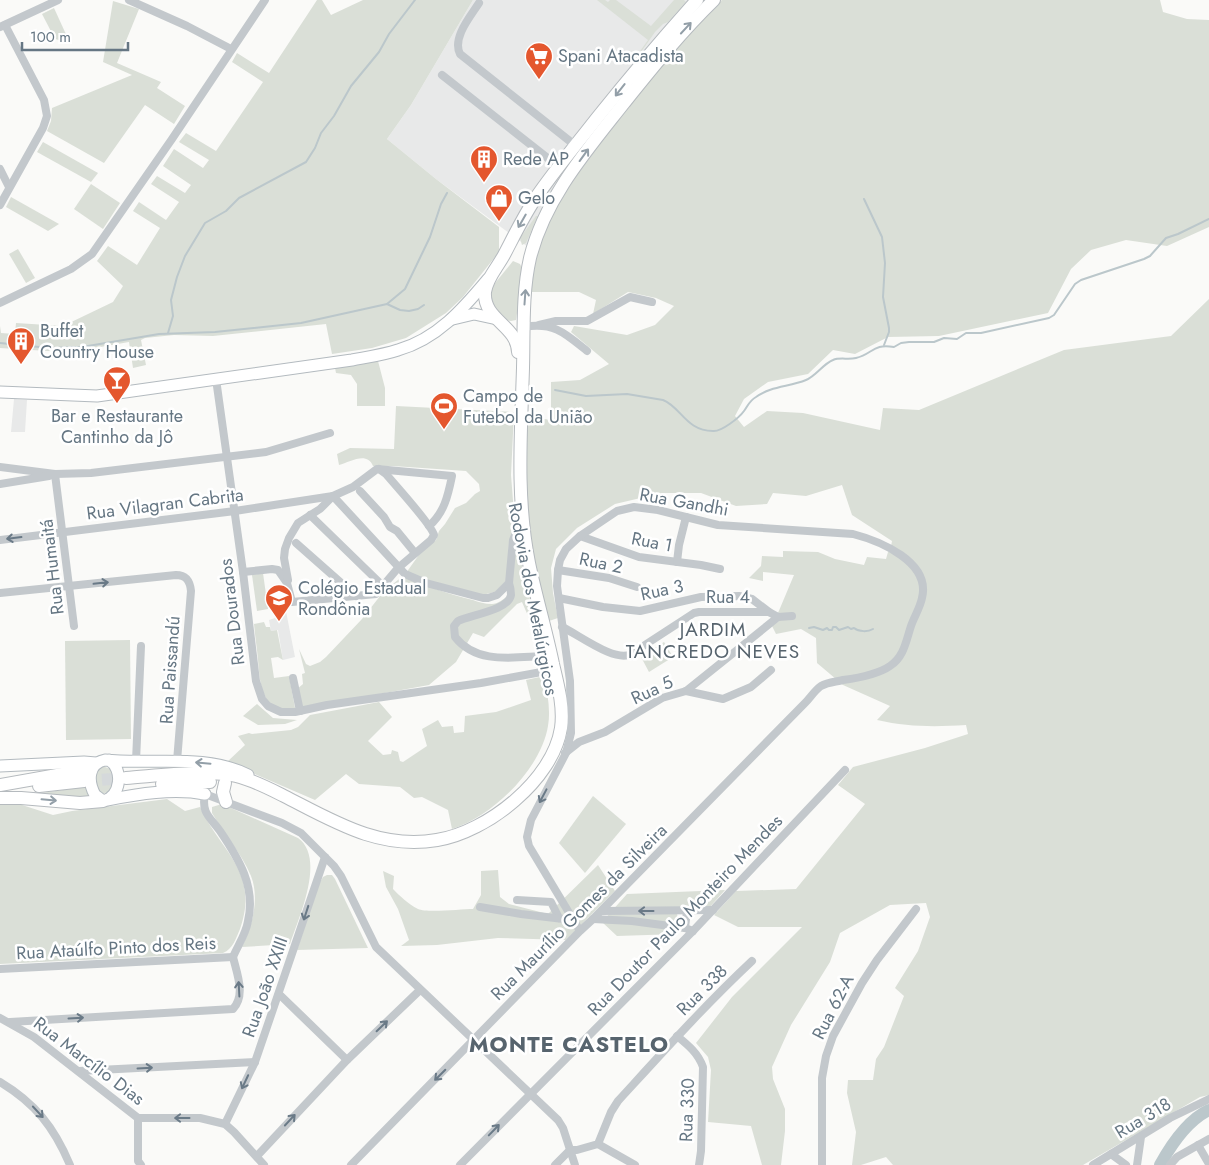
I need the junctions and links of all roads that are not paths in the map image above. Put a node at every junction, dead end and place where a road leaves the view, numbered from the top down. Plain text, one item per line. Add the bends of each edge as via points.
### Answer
1 (58, 0) edge
2 (129, 0) edge
3 (265, 0) edge
4 (697, 0) edge
5 (714, 0) edge
6 (479, 3) dead end
7 (2, 26) edge
8 (231, 49) junction
9 (442, 75) dead end
10 (576, 146) junction
11 (559, 166) junction
12 (0, 170) edge
13 (9, 187) junction
14 (0, 205) edge
15 (490, 278) junction
16 (0, 302) edge
17 (652, 302) dead end
18 (452, 320) junction
19 (500, 321) junction
20 (524, 323) junction
21 (539, 325) junction
22 (587, 351) dead end
23 (216, 379) junction
24 (0, 392) edge
25 (330, 433) dead end
26 (228, 457) junction
27 (0, 468) edge
28 (22, 469) junction
29 (380, 469) junction
30 (55, 474) junction
31 (21, 481) junction
32 (0, 484) edge
33 (360, 491) dead end
34 (333, 496) junction
35 (235, 511) junction
36 (310, 515) junction
37 (686, 517) junction
38 (429, 526) junction
39 (518, 528) junction
40 (63, 532) junction
41 (580, 536) junction
42 (0, 540) edge
43 (296, 543) dead end
44 (415, 552) junction
45 (677, 562) junction
46 (398, 568) junction
47 (720, 569) dead end
48 (558, 570) junction
49 (188, 572) dead end
50 (243, 572) junction
51 (171, 576) junction
52 (509, 583) junction
53 (383, 586) junction
54 (69, 587) junction
55 (637, 587) dead end
56 (289, 592) junction
57 (0, 593) edge
58 (356, 596) junction
59 (559, 598) junction
60 (769, 612) junction
61 (792, 616) dead end
62 (778, 617) junction
63 (74, 626) dead end
64 (562, 628) junction
65 (141, 646) dead end
66 (545, 656) junction
67 (771, 670) dead end
68 (547, 671) junction
69 (293, 678) dead end
70 (828, 683) joint
71 (686, 691) junction
72 (300, 710) junction
73 (561, 749) junction
74 (109, 760) junction
75 (136, 761) junction
76 (177, 761) junction
77 (0, 766) edge
78 (94, 766) junction
79 (845, 770) dead end
80 (84, 781) tunnel mouth
81 (225, 783) junction
82 (0, 785) edge
83 (120, 785) junction
84 (264, 786) junction
85 (0, 792) edge
86 (204, 794) junction
87 (133, 795) junction
88 (0, 798) edge
89 (105, 800) junction
90 (226, 802) junction
91 (488, 820) junction
92 (325, 857) junction
93 (517, 900) dead end
94 (480, 907) dead end
95 (916, 909) dead end
96 (687, 910) junction
97 (713, 910) junction
98 (602, 911) junction
99 (559, 918) junction
100 (593, 919) junction
101 (572, 920) junction
102 (689, 929) junction
103 (580, 931) junction
104 (233, 957) junction
105 (752, 961) dead end
106 (0, 969) edge
107 (420, 990) junction
108 (279, 994) junction
109 (0, 1018) edge
110 (10, 1022) junction
111 (677, 1036) junction
112 (473, 1040) junction
113 (347, 1060) junction
114 (255, 1062) junction
115 (79, 1071) junction
116 (0, 1082) edge
117 (530, 1093) junction
118 (1209, 1099) edge
119 (138, 1118) junction
120 (225, 1124) junction
121 (1140, 1137) junction
122 (1209, 1139) edge
123 (598, 1144) junction
124 (1198, 1145) junction
125 (570, 1150) junction
126 (1111, 1154) junction
127 (257, 1156) junction
128 (1209, 1164) edge
129 (70, 1165) edge
130 (141, 1165) edge
131 (264, 1165) edge
132 (351, 1165) edge
133 (460, 1165) edge
134 (555, 1165) edge
135 (575, 1165) edge
136 (634, 1165) edge
137 (699, 1165) edge
138 (822, 1165) edge
139 (1093, 1165) edge
140 (1126, 1165) edge
141 (1137, 1165) edge
142 (1170, 1165) edge

1 - 7 street
2 - 8 street
3 - 8 street
4 -> 10 main road, Rodovia dos Metalúrgicos via 653,49
20 -> 5 main road, Rodovia dos Metalúrgicos via 529,262 548,210 603,130 669,47
6 - 10 street via 459,38 460,54
7 - 13 street via 47,111 43,128
8 - 16 street via 92,254 71,269
9 - 11 street
10 - 11 main road, Rodovia dos Metalúrgicos
11 -> 15 main road, Rodovia dos Metalúrgicos via 530,207
12 - 13 street
13 - 14 street
15 - 18 main road
15 - 19 main road, Rodovia dos Metalúrgicos via 486,287 487,307
17 - 21 street via 630,297 587,321 556,320
18 - 19 main road via 474,314
18 - 23 main road via 427,338 386,353
19 - 20 main road via 516,325
19 - 39 main road, Rodovia dos Metalúrgicos via 516,338 518,350 513,463
20 - 21 street
20 - 73 main road, Rodovia dos Metalúrgicos via 520,494 529,564 561,703
21 - 22 street via 563,332
23 - 24 main road via 97,396
23 - 26 street, Rua Dourados
25 - 26 street via 266,452
26 - 30 street via 91,474
26 - 35 street, Rua Dourados
27 - 28 street
28 - 30 street
28 - 31 street via 25,474
29 - 34 street
29 - 38 street
29 - 38 street via 452,476 444,507
30 - 31 street
30 - 40 street, Rua Humaitá
31 - 32 street
33 - 44 street
34 - 35 street, Rua Vilagran Cabrita
34 - 36 street
34 - 46 street
35 - 40 street, Rua Vilagran Cabrita
35 - 50 street, Rua Dourados
36 - 53 street
36 - 56 street via 294,527 285,549 292,590
37 - 41 street, Rua Gandhi via 649,508 626,508
37 - 45 street
37 - 70 street, Rua Gandhi via 718,525 853,534 889,548 910,562 920,575 922,598 899,658 873,674
38 - 44 street via 434,535
39 - 52 street via 513,540
39 - 66 main road, Rodovia dos Metalúrgicos
40 -> 42 street, Rua Vilagran Cabrita
40 - 54 street, Rua Humaitá
41 - 45 street, Rua 1 via 639,557
41 - 48 street, Rua Gandhi via 566,549
43 - 58 street
44 - 46 street
45 - 47 street, Rua 1
46 - 52 street via 417,580 483,598 497,595
46 - 53 street
48 - 55 street, Rua 2 via 609,578
48 - 59 street, Rua Gandhi
49 - 51 street
50 - 56 street via 278,570 284,576
50 - 72 street, Rua Dourados via 260,694 265,703 276,710
54 -> 51 street
51 - 76 street, Rua Paissandú via 183,576 191,591
52 - 66 street via 511,594 505,604 462,619 454,626 455,637 470,650 495,658
53 - 58 street via 376,594
54 - 57 street
54 - 63 street, Rua Humaitá
56 - 58 street via 292,602
59 - 60 street, Rua 3 via 640,611 701,597 739,596 752,599
59 - 64 street, Rua Gandhi
60 - 62 street, Rua 4
60 - 64 street, Rua 4 via 694,613 623,657
61 - 62 street
62 - 71 street, Rua 5
64 - 73 street, Rua Gandhi via 568,659 571,733
65 - 75 street
66 - 68 main road, Rodovia dos Metalúrgicos
67 - 71 street via 751,687 724,699
68 - 72 street, Rua Dourados
68 - 91 main road, Rodovia dos Metalúrgicos via 554,717 552,736 531,774
69 - 72 street
70 - 98 street, Rua Maurílio Gomes da Silveira via 818,688
71 - 73 street, Rua 5 via 662,698 605,732
73 - 91 main road, Rodovia dos Metalúrgicos via 510,806
73 -> 101 street, Rua Gandhi via 527,837 528,846
74 - 75 main road
74 - 78 main road
74 - 83 main road via 118,770
75 - 76 main road
84 -> 76 main road via 229,768
77 - 78 main road via 66,762
78 - 82 main road
78 - 89 main road via 90,778 92,791 98,799
79 - 97 street, Rua Doutor Paulo Monteiro Mendes
80 - 85 main road
81 - 83 main road
81 - 84 main road
81 - 90 main road
83 - 84 main road, Rodovia dos Metalúrgicos via 186,774 232,775
83 - 87 main road
83 - 89 main road
84 - 91 main road, Rodovia dos Metalúrgicos via 360,833 395,841 447,838
86 - 87 main road
86 - 90 street
86 - 104 street via 206,812 247,877 248,922
87 - 89 main road
88 -> 89 main road via 80,803
90 - 92 street via 301,833
92 - 107 street via 341,876 376,947
92 -> 108 street, Rua João XXIII
93 - 99 street via 551,902
94 - 99 street
95 - 138 street, Rua 62-A via 877,960 832,1036 822,1078
96 - 97 street
96 -> 98 street
96 - 102 street
97 - 102 street, Rua Doutor Paulo Monteiro Mendes
98 - 100 street, Rua Maurílio Gomes da Silveira
99 - 101 street
100 - 102 street
100 - 103 street, Rua Maurílio Gomes da Silveira
101 - 103 street, Rua Gandhi
102 - 117 street, Rua Doutor Paulo Monteiro Mendes
103 - 112 street, Rua Maurílio Gomes da Silveira
104 - 106 street, Rua Ataúlfo Pinto dos Reis
110 -> 104 street via 233,1009 238,1004 240,986
105 - 111 street, Rua 338
107 - 112 street
113 -> 107 street
108 - 113 street
108 - 114 street, Rua João XXIII
109 - 110 street, Rua Marcílio Dias
110 - 115 street, Rua Marcílio Dias
111 - 123 street, Rua 338 via 618,1101
111 - 137 street, Rua 330 via 695,1052 703,1067
112 - 117 street
112 -> 132 street, Rua Maurílio Gomes da Silveira
127 -> 113 street
115 -> 114 street
114 -> 120 street, Rua João XXIII
115 - 119 street, Rua Marcílio Dias
116 -> 129 street via 40,1113
117 - 125 street via 558,1120
133 -> 117 street, Rua Doutor Paulo Monteiro Mendes
118 - 121 street, Rua 318
120 -> 119 street, Rua Marcílio Dias via 200,1118
119 - 130 street via 138,1160
120 - 127 street
121 - 126 street, Rua 318
121 - 141 street
122 - 124 street
123 - 125 street
123 - 136 street
124 - 128 street
124 - 142 street
125 - 134 street
125 - 135 street
126 - 139 street, Rua 318
126 - 140 street
127 - 131 street

